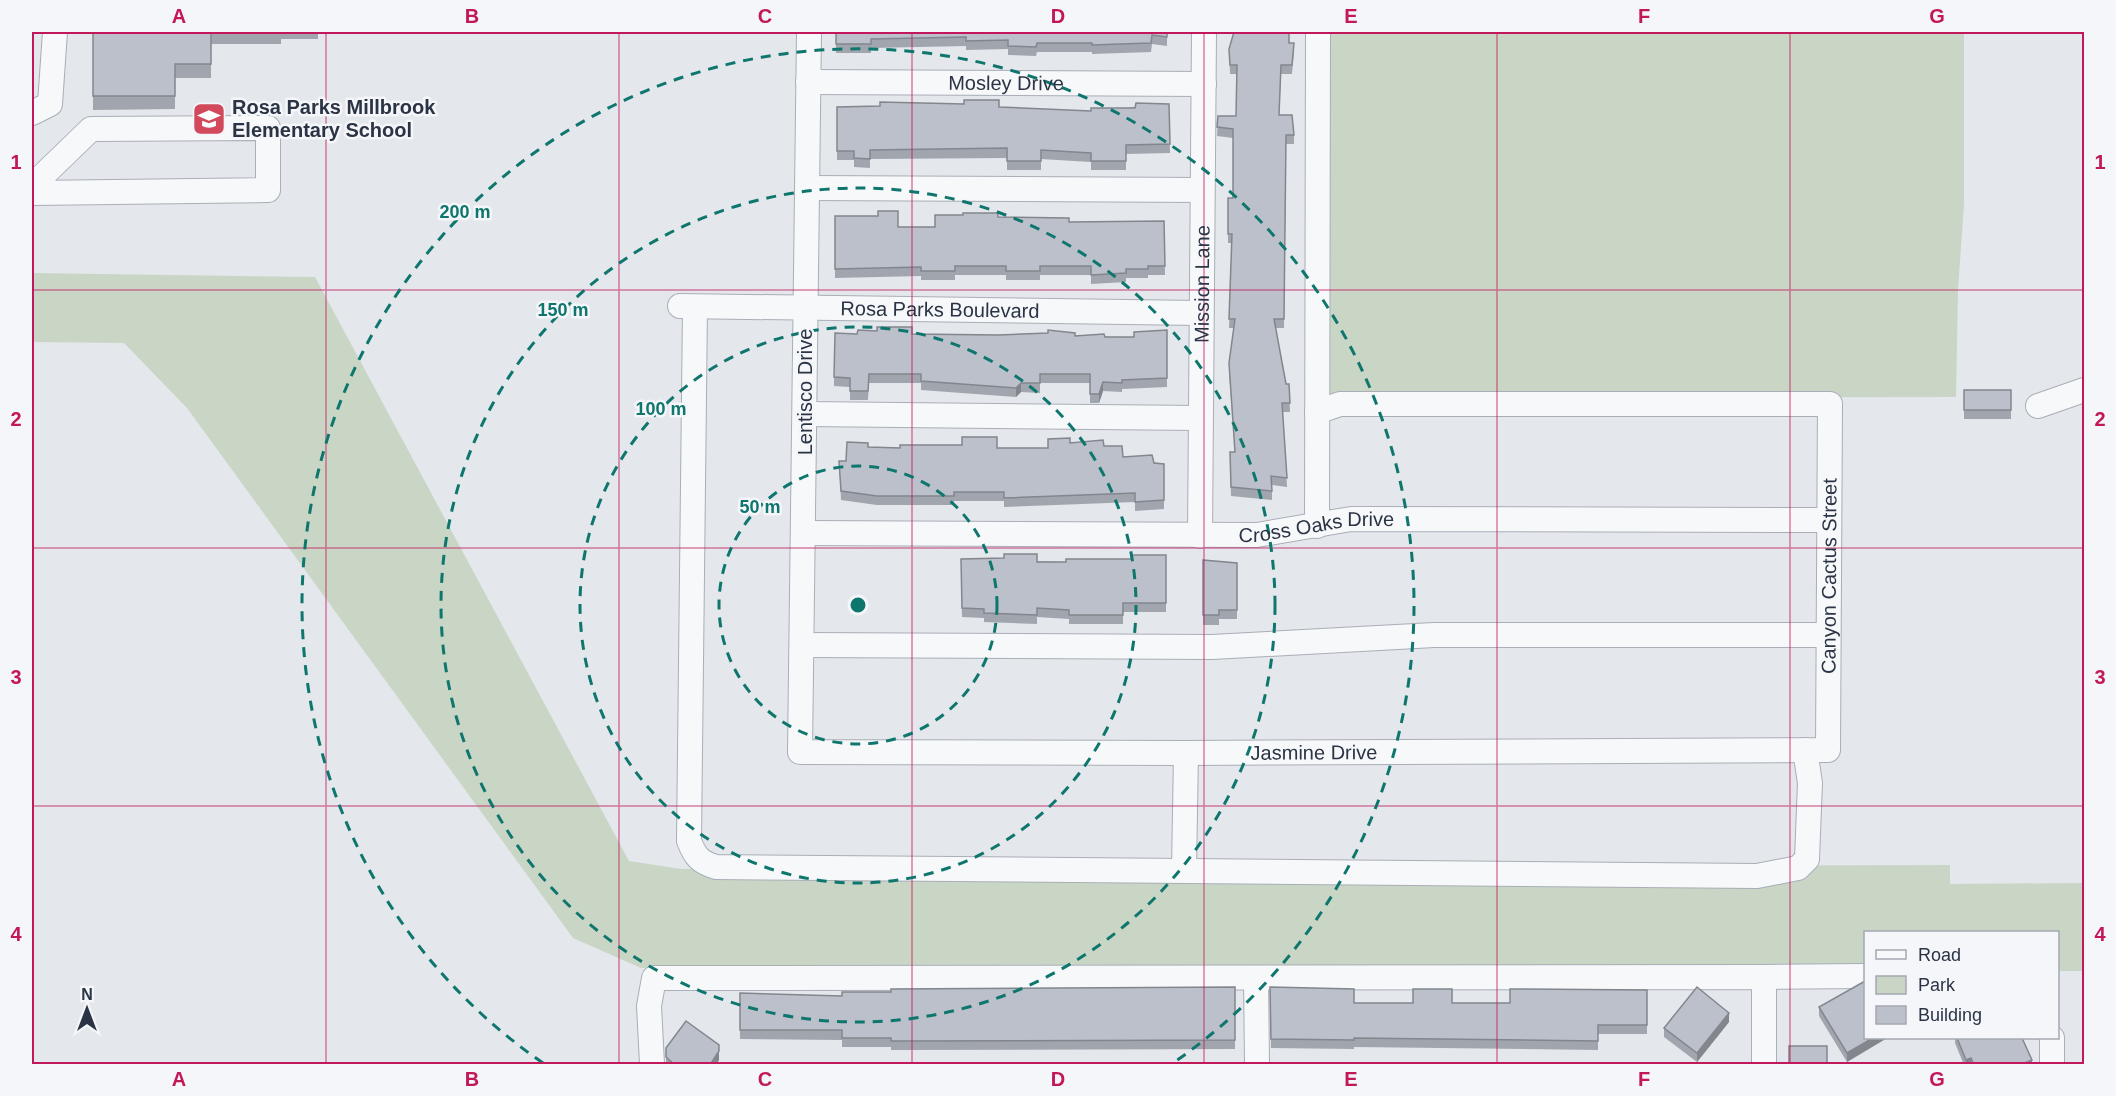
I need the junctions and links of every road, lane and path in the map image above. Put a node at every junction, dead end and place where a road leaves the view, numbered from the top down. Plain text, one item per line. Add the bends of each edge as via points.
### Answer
1 (55, 32) edge
2 (808, 32) edge
3 (1204, 32) edge
4 (1318, 32) edge
5 (808, 82) junction
6 (1204, 84) junction
7 (32, 113) edge
8 (32, 186) edge
9 (807, 188) junction
10 (1202, 190) junction
11 (32, 193) edge
12 (806, 308) junction
13 (1200, 313) junction
14 (2085, 390) edge
15 (2038, 406) dead end
16 (1317, 412) junction
17 (805, 414) junction
18 (1200, 418) junction
19 (1828, 520) junction
20 (1317, 526) junction
21 (804, 533) junction
22 (1200, 536) junction
23 (1828, 635) junction
24 (802, 645) junction
25 (1817, 750) junction
26 (800, 752) joint
27 (1186, 753) junction
28 (1184, 870) junction
29 (1864, 976) edge
30 (1764, 977) junction
31 (1256, 978) junction
32 (2052, 1039) edge
33 (652, 1065) edge
34 (1257, 1065) edge
35 (1764, 1065) edge
36 (2052, 1065) edge

1 - 7 street via 50,104
2 - 5 street, Lentisco Drive
3 - 6 street, Mission Lane
4 - 16 street
5 - 6 street, Mosley Drive
5 - 9 street, Lentisco Drive
6 - 10 street, Mission Lane
8 - 11 street via 91,129 268,128 268,190
9 - 10 street
9 - 12 street, Lentisco Drive
10 - 13 street, Mission Lane
12 - 13 street, Rosa Parks Boulevard
12 - 17 street, Lentisco Drive
12 - 28 street, Rosa Parks Boulevard via 688,306 689,841 695,857 716,867
13 - 18 street, Mission Lane
14 - 15 street
16 - 19 street, Canyon Cactus Street via 1340,404 1830,404
16 - 20 street
17 - 18 street
17 - 21 street, Lentisco Drive
18 - 22 street, Mission Lane
19 - 20 street, Cross Oaks Drive via 1351,519
19 - 23 street, Canyon Cactus Street
20 - 22 street, Cross Oaks Drive via 1257,536
21 - 22 street, Cross Oaks Drive
21 - 24 street, Lentisco Drive
23 - 24 street via 1434,635 1212,646
23 - 25 street, Canyon Cactus Street
24 - 26 street, Lentisco Drive
25 - 27 street, Jasmine Drive
25 - 28 street, Canyon Cactus Street via 1810,783 1807,859 1798,868 1782,873 1745,876
26 - 27 street, Jasmine Drive
27 - 28 street
29 - 30 street
30 - 31 street
30 - 35 street
31 - 33 street via 654,978 650,1006
31 - 34 street
32 - 36 street

